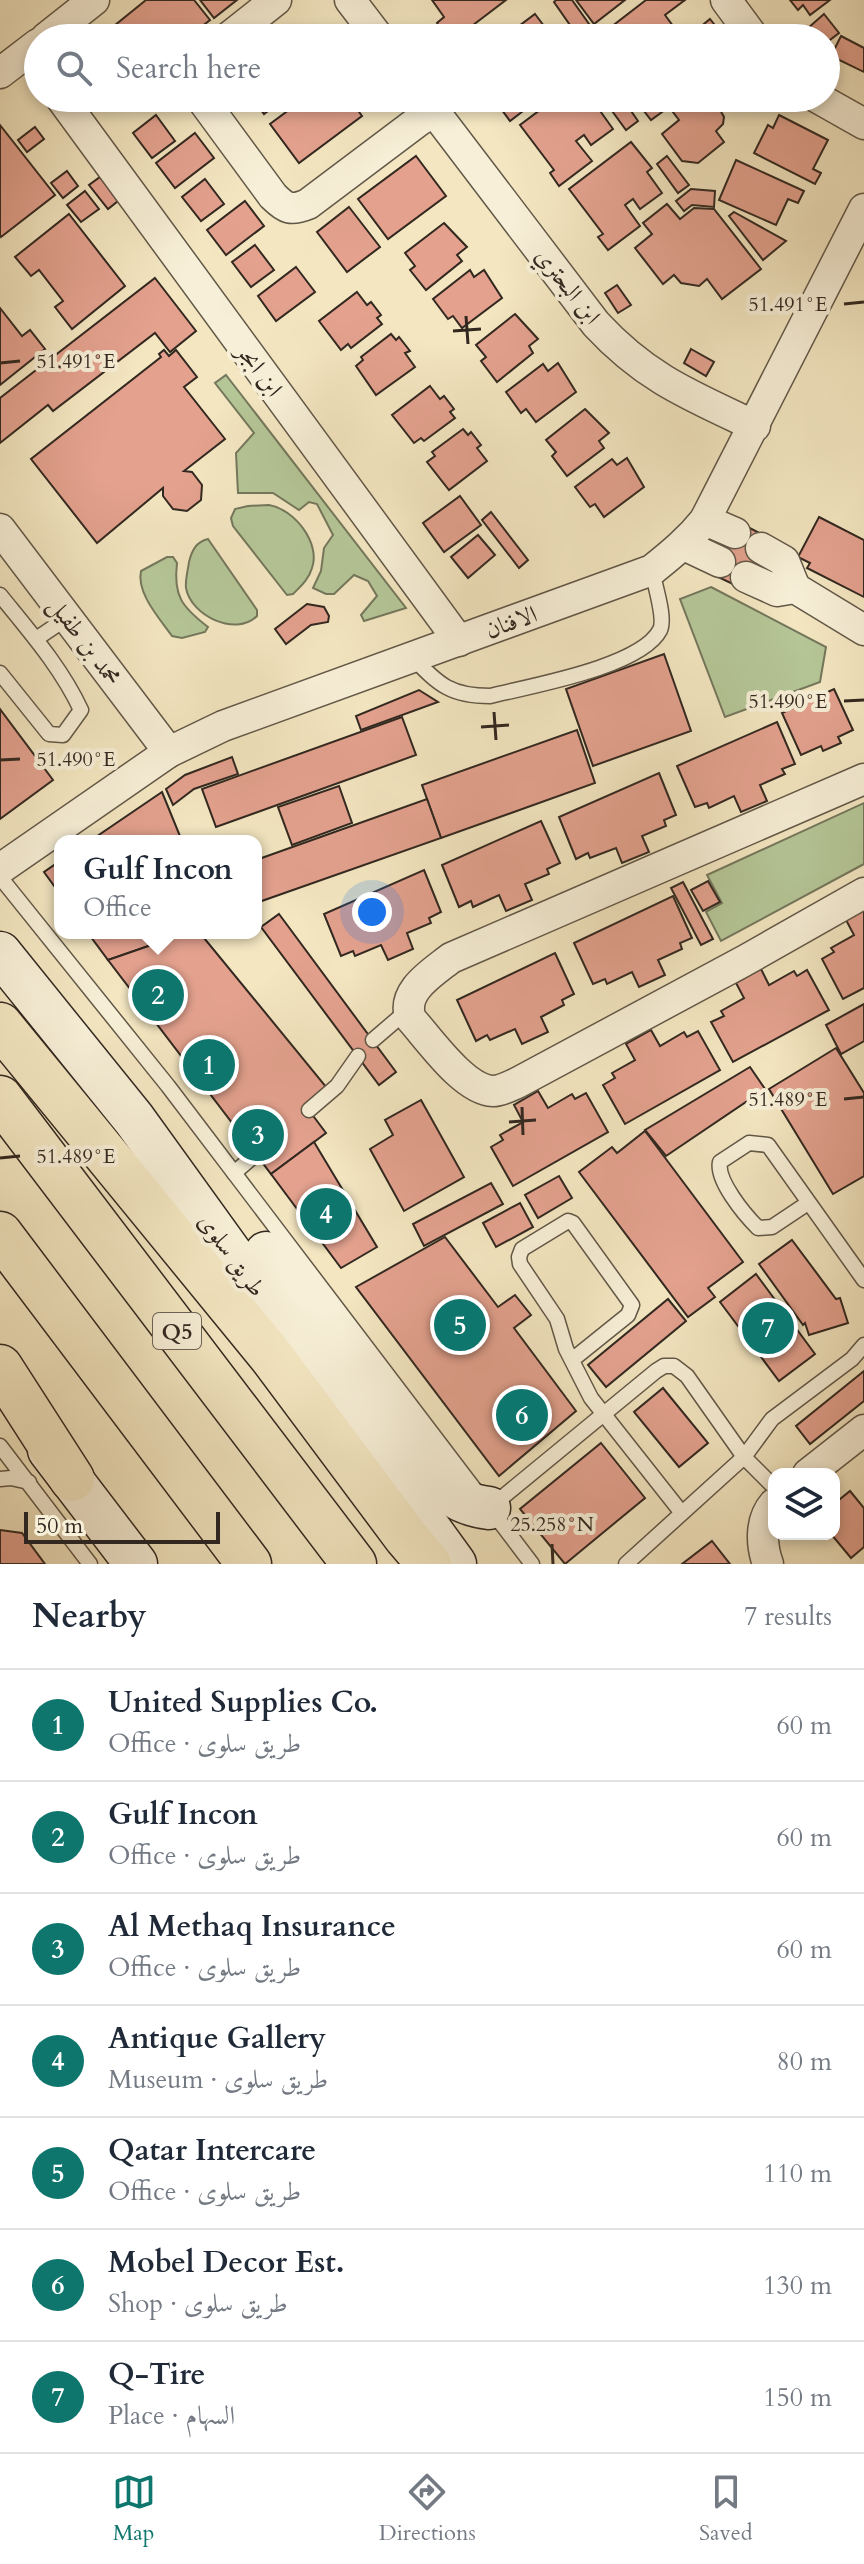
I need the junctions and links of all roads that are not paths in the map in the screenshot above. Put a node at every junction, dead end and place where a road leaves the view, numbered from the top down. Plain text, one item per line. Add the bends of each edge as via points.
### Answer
1 (94, 0) edge
2 (276, 0) edge
3 (350, 0) edge
4 (726, 0) edge
5 (67, 24) edge
6 (246, 24) edge
7 (368, 24) edge
8 (744, 24) edge
9 (24, 58) edge
10 (0, 73) edge
11 (840, 110) edge
12 (71, 112) edge
13 (211, 112) edge
14 (424, 112) edge
15 (434, 112) edge
16 (864, 124) edge
17 (864, 209) edge
18 (755, 426) junction
19 (705, 520) junction
20 (0, 529) edge
21 (684, 545) junction
22 (652, 570) junction
23 (795, 588) junction
24 (0, 595) edge
25 (67, 618) junction
26 (864, 630) edge
27 (36, 639) junction
28 (459, 641) junction
29 (413, 658) junction
30 (0, 673) edge
31 (169, 752) junction
32 (864, 779) edge
33 (0, 869) edge
34 (0, 877) edge
35 (864, 893) edge
36 (0, 953) edge
37 (408, 1010) junction
38 (0, 1025) edge
39 (373, 1040) dead end
40 (358, 1056) dead end
41 (0, 1098) edge
42 (309, 1110) dead end
43 (134, 1119) junction
44 (256, 1154) dead end
45 (234, 1173) junction
46 (808, 1203) junction
47 (0, 1234) edge
48 (864, 1280) edge
49 (864, 1345) edge
50 (572, 1360) junction
51 (0, 1367) edge
52 (0, 1386) edge
53 (604, 1414) junction
54 (864, 1430) edge
55 (0, 1446) edge
56 (744, 1457) junction
57 (816, 1468) edge
58 (0, 1479) edge
59 (72, 1479) junction
60 (768, 1481) edge
61 (29, 1482) junction
62 (489, 1508) junction
63 (768, 1511) edge
64 (681, 1512) junction
65 (90, 1564) edge
66 (136, 1564) edge
67 (249, 1564) edge
68 (354, 1564) edge
69 (429, 1564) edge
70 (455, 1564) edge
71 (532, 1564) edge
72 (626, 1564) edge
73 (768, 1564) edge

1 - 5 street
2 - 6 street
3 - 7 street
4 - 8 street
9 - 10 street
11 - 16 street
12 - 28 street, ابن ابجر
13 - 14 street via 273,196 294,210
15 - 18 street, ابن البحتري via 613,342 670,386
17 - 18 street, الافنان
18 - 19 street, الافنان
19 - 21 street, الافنان
19 - 23 street via 784,561
20 - 25 street, محمد بن طفيل
21 - 22 street, الافنان
21 - 23 street via 777,591
22 - 28 street, الافنان
22 - 29 lane via 660,630 647,645 619,661 474,696 448,690
23 - 26 street
24 - 27 lane
25 - 27 lane
25 - 31 street, محمد بن طفيل
27 - 30 lane via 81,710 63,735 49,734
28 - 29 street, الافنان
29 - 31 street, الافنان via 223,726
31 - 33 street, الافنان
32 - 37 street via 451,958 415,989
34 - 45 lane
35 - 37 street via 496,1091 459,1073
36 - 43 main road, طريق سلوى
37 - 39 lane
38 - 69 highway via 271,1356
40 - 42 lane via 337,1086
41 - 68 highway, Q5
43 - 62 main road via 177,1149 216,1189 438,1483 453,1498
43 - 70 main road, طريق سلوى
44 - 45 lane
45 - 62 lane
46 - 46 lane via 768,1145 749,1143 720,1162 720,1176 758,1228 772,1227
46 - 48 lane
47 - 67 highway
49 - 56 lane via 772,1419
50 - 50 lane via 628,1315 632,1305 568,1221 522,1249 519,1257 524,1273 557,1319
50 - 53 lane
51 - 59 highway
52 - 59 main road
53 - 56 lane via 656,1371 674,1366 687,1376
53 - 62 lane
53 - 64 lane
54 - 57 street
55 - 61 lane
56 - 60 lane
56 - 64 lane
58 - 61 lane
59 - 66 main road
61 - 65 lane
62 - 71 lane
63 - 73 street via 764,1551
64 - 72 lane

